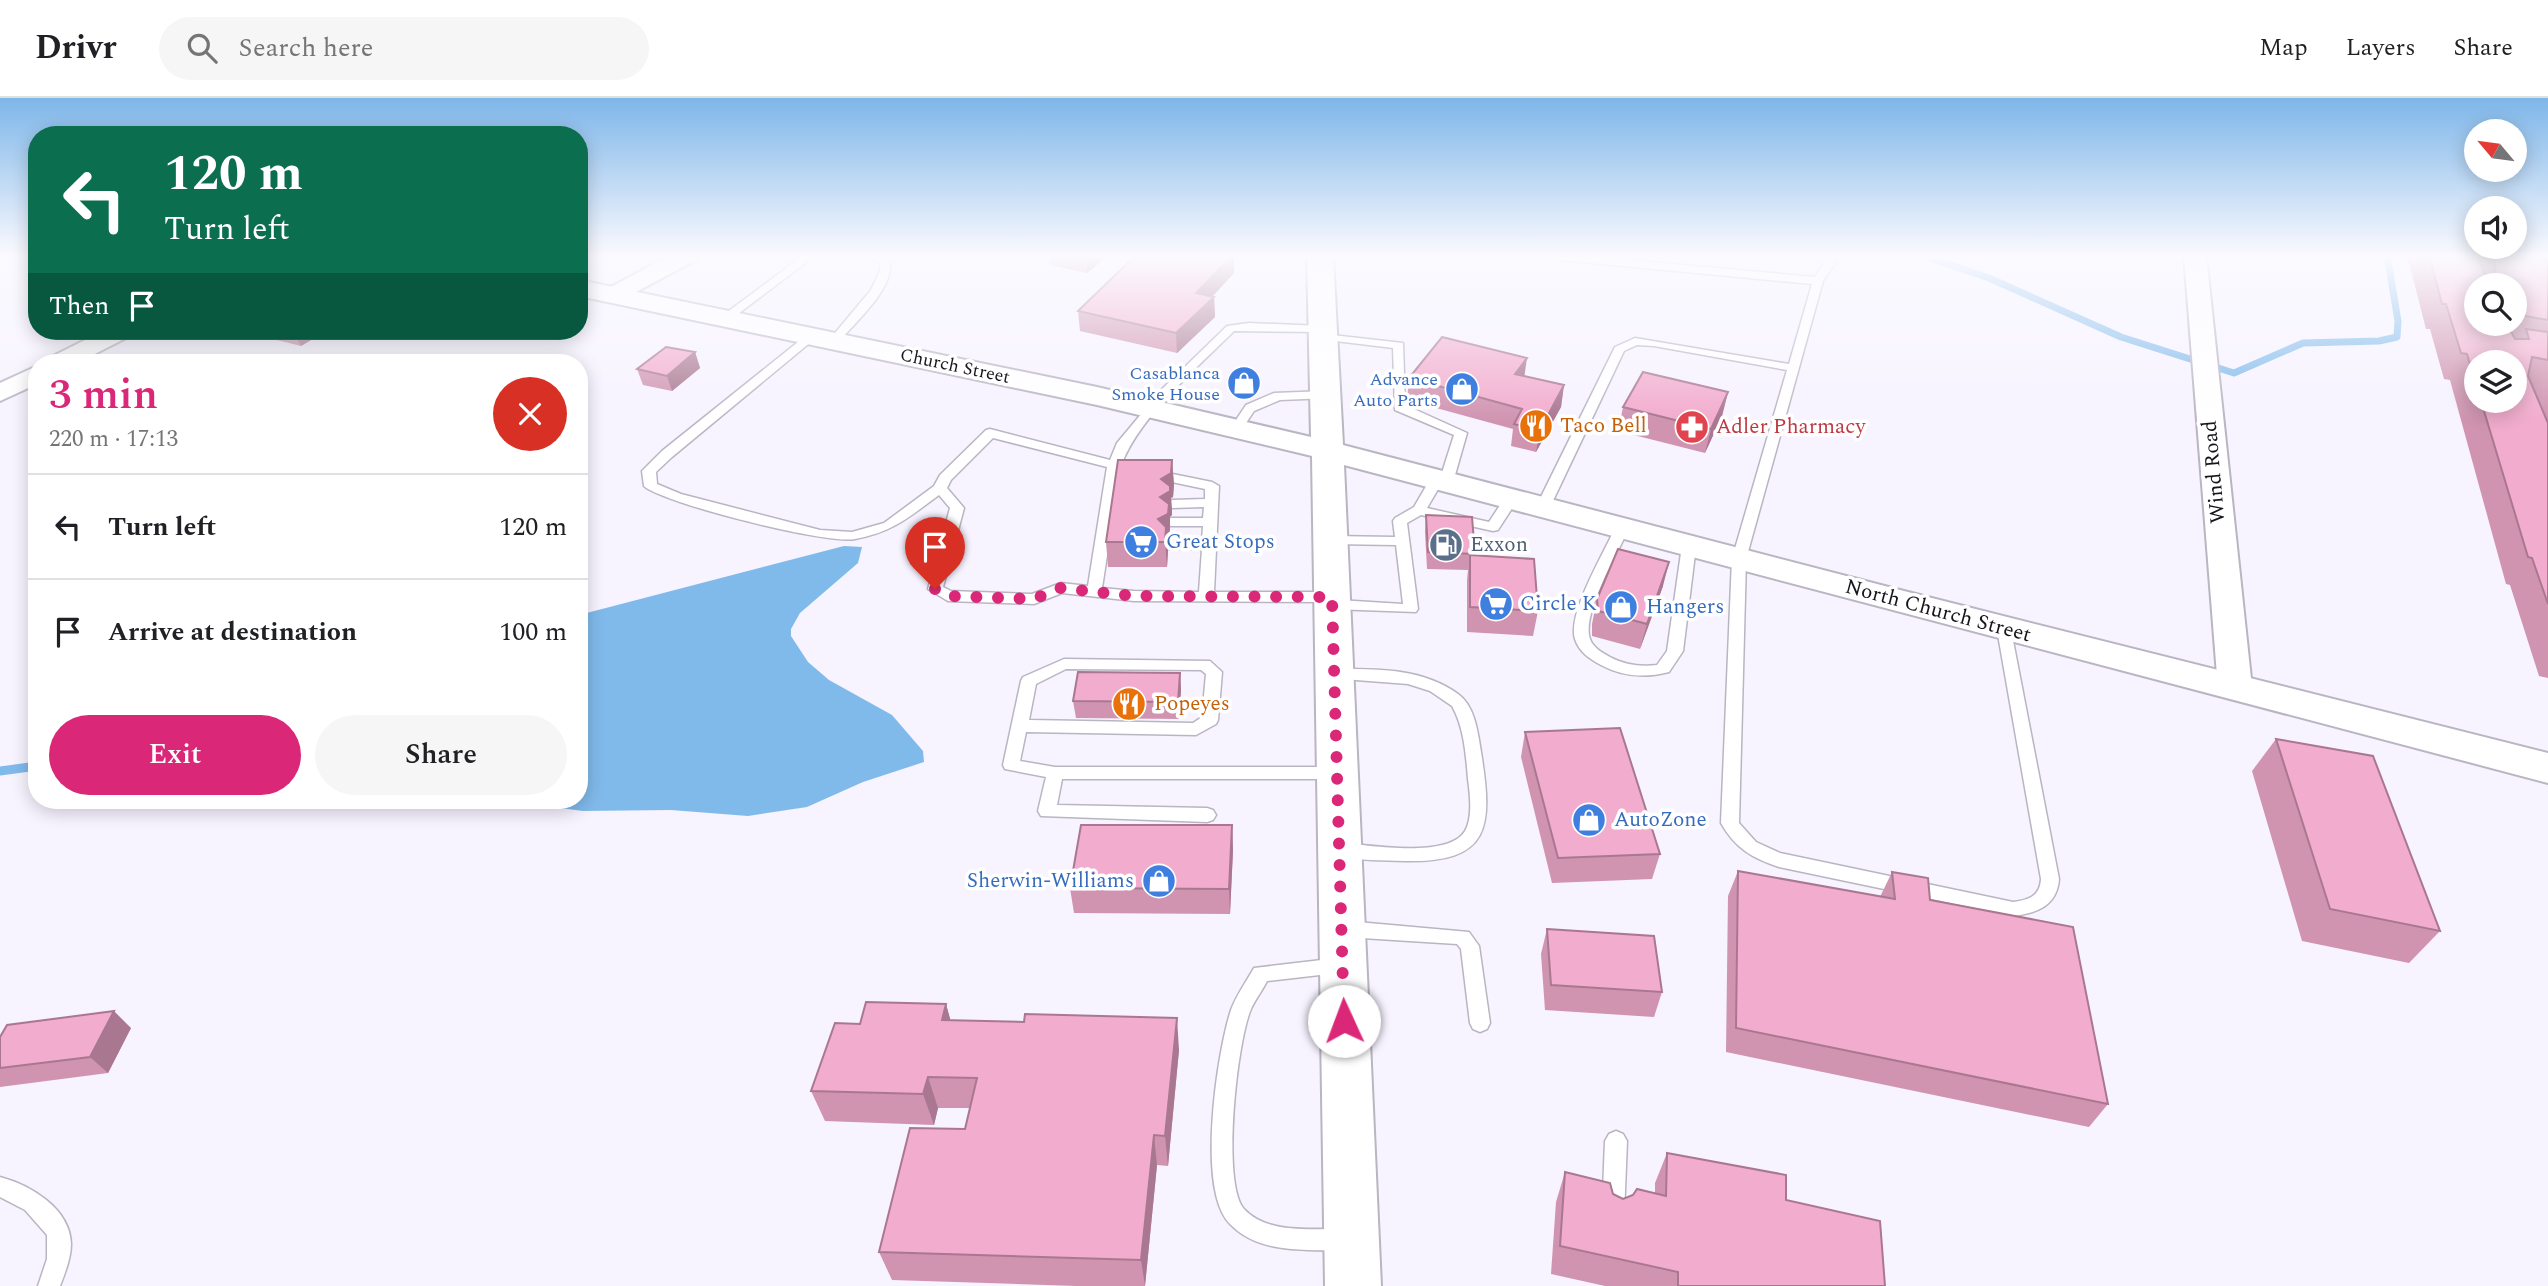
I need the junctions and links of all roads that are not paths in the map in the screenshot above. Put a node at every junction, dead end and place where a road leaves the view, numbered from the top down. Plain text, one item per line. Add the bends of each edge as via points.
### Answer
1 (689, 310) edge
2 (736, 310) edge
3 (859, 310) edge
4 (1322, 310) edge
5 (1810, 310) edge
6 (2200, 310) edge
7 (726, 318) junction
8 (1323, 333) junction
9 (823, 339) junction
10 (103, 340) edge
11 (76, 354) edge
12 (1793, 368) junction
13 (28, 379) edge
14 (0, 393) edge
15 (1326, 395) junction
16 (1154, 409) junction
17 (1236, 429) junction
18 (1329, 451) junction
19 (1114, 465) junction
20 (1441, 480) junction
21 (940, 488) junction
22 (1212, 503) junction
23 (1527, 503) junction
24 (1172, 504) edge
25 (1419, 510) junction
26 (1171, 522) edge
27 (1210, 522) junction
28 (1622, 528) junction
29 (1331, 540) junction
30 (1402, 541) junction
31 (1169, 545) dead end
32 (1209, 545) junction
33 (1689, 546) junction
34 (1739, 559) junction
35 (1094, 591) junction
36 (1206, 596) junction
37 (1332, 601) junction
38 (2005, 629) junction
39 (1334, 674) junction
40 (2235, 688) junction
41 (1019, 726) junction
42 (2548, 768) edge
43 (1055, 773) junction
44 (1336, 773) junction
45 (1208, 815) dead end
46 (1338, 850) junction
47 (1341, 947) junction
48 (1480, 1023) dead end
49 (1616, 1141) dead end
50 (0, 1187) edge
51 (1613, 1215) edge
52 (1351, 1240) junction
53 (50, 1286) edge
54 (1353, 1286) edge

1 - 7 main road, Church Street
2 - 7 lane
3 - 9 lane
4 - 8 main road
5 - 12 lane
6 - 40 street, Wind Road
7 - 9 main road, Church Street
8 - 15 main road
8 - 16 lane via 1231,328
8 - 20 lane via 1399,345 1399,407 1461,433
9 - 16 main road, Church Street
9 - 21 lane via 667,454 649,471 651,486 676,497 820,534 852,536 889,526
10 - 11 street
12 - 23 lane via 1654,343 1635,341 1619,349
12 - 34 lane
13 - 14 street
15 - 17 lane via 1278,396 1250,408
15 - 18 main road
16 - 17 main road, Church Street
16 - 19 lane via 1122,446
17 - 18 main road, Church Street
18 - 20 main road, North Church Street
18 - 29 main road
19 - 21 lane via 990,433
19 - 22 lane via 1212,486
19 - 35 lane via 1113,505
20 - 23 main road, North Church Street
20 - 25 lane
21 - 35 lane via 957,508 935,589 948,596 1034,599 1060,588
22 - 24 lane
22 - 27 lane
23 - 25 lane via 1493,527
23 - 28 main road, North Church Street
25 - 30 lane via 1400,521
26 - 27 lane
27 - 32 lane
28 - 33 main road, North Church Street
28 - 33 lane via 1580,621 1593,656 1616,666 1648,673 1664,668 1675,651
29 - 30 lane
29 - 37 main road
30 - 37 lane via 1411,609
31 - 32 lane
32 - 36 lane
33 - 34 main road, North Church Street
34 - 38 main road, North Church Street
34 - 38 lane via 1730,823 1740,842 1779,859 2013,909 2045,899 2050,887
35 - 36 lane
36 - 37 lane
37 - 39 main road
38 - 40 main road, North Church Street
39 - 44 main road
39 - 46 lane via 1414,680 1460,704 1480,806 1470,839 1443,854
40 - 42 main road, North Church Street
41 - 41 lane via 1196,729 1210,720 1214,672 1205,665 1064,664 1029,681
41 - 43 lane via 1011,765
43 - 44 lane
43 - 45 lane via 1047,811
44 - 46 main road
46 - 47 main road
47 - 48 lane via 1462,937 1470,946
47 - 52 main road
47 - 52 lane via 1261,974 1241,1009 1223,1108 1223,1186 1236,1216 1268,1237
49 - 51 lane
50 - 53 lane via 13,1190 42,1212 58,1233 57,1266
52 - 54 main road

